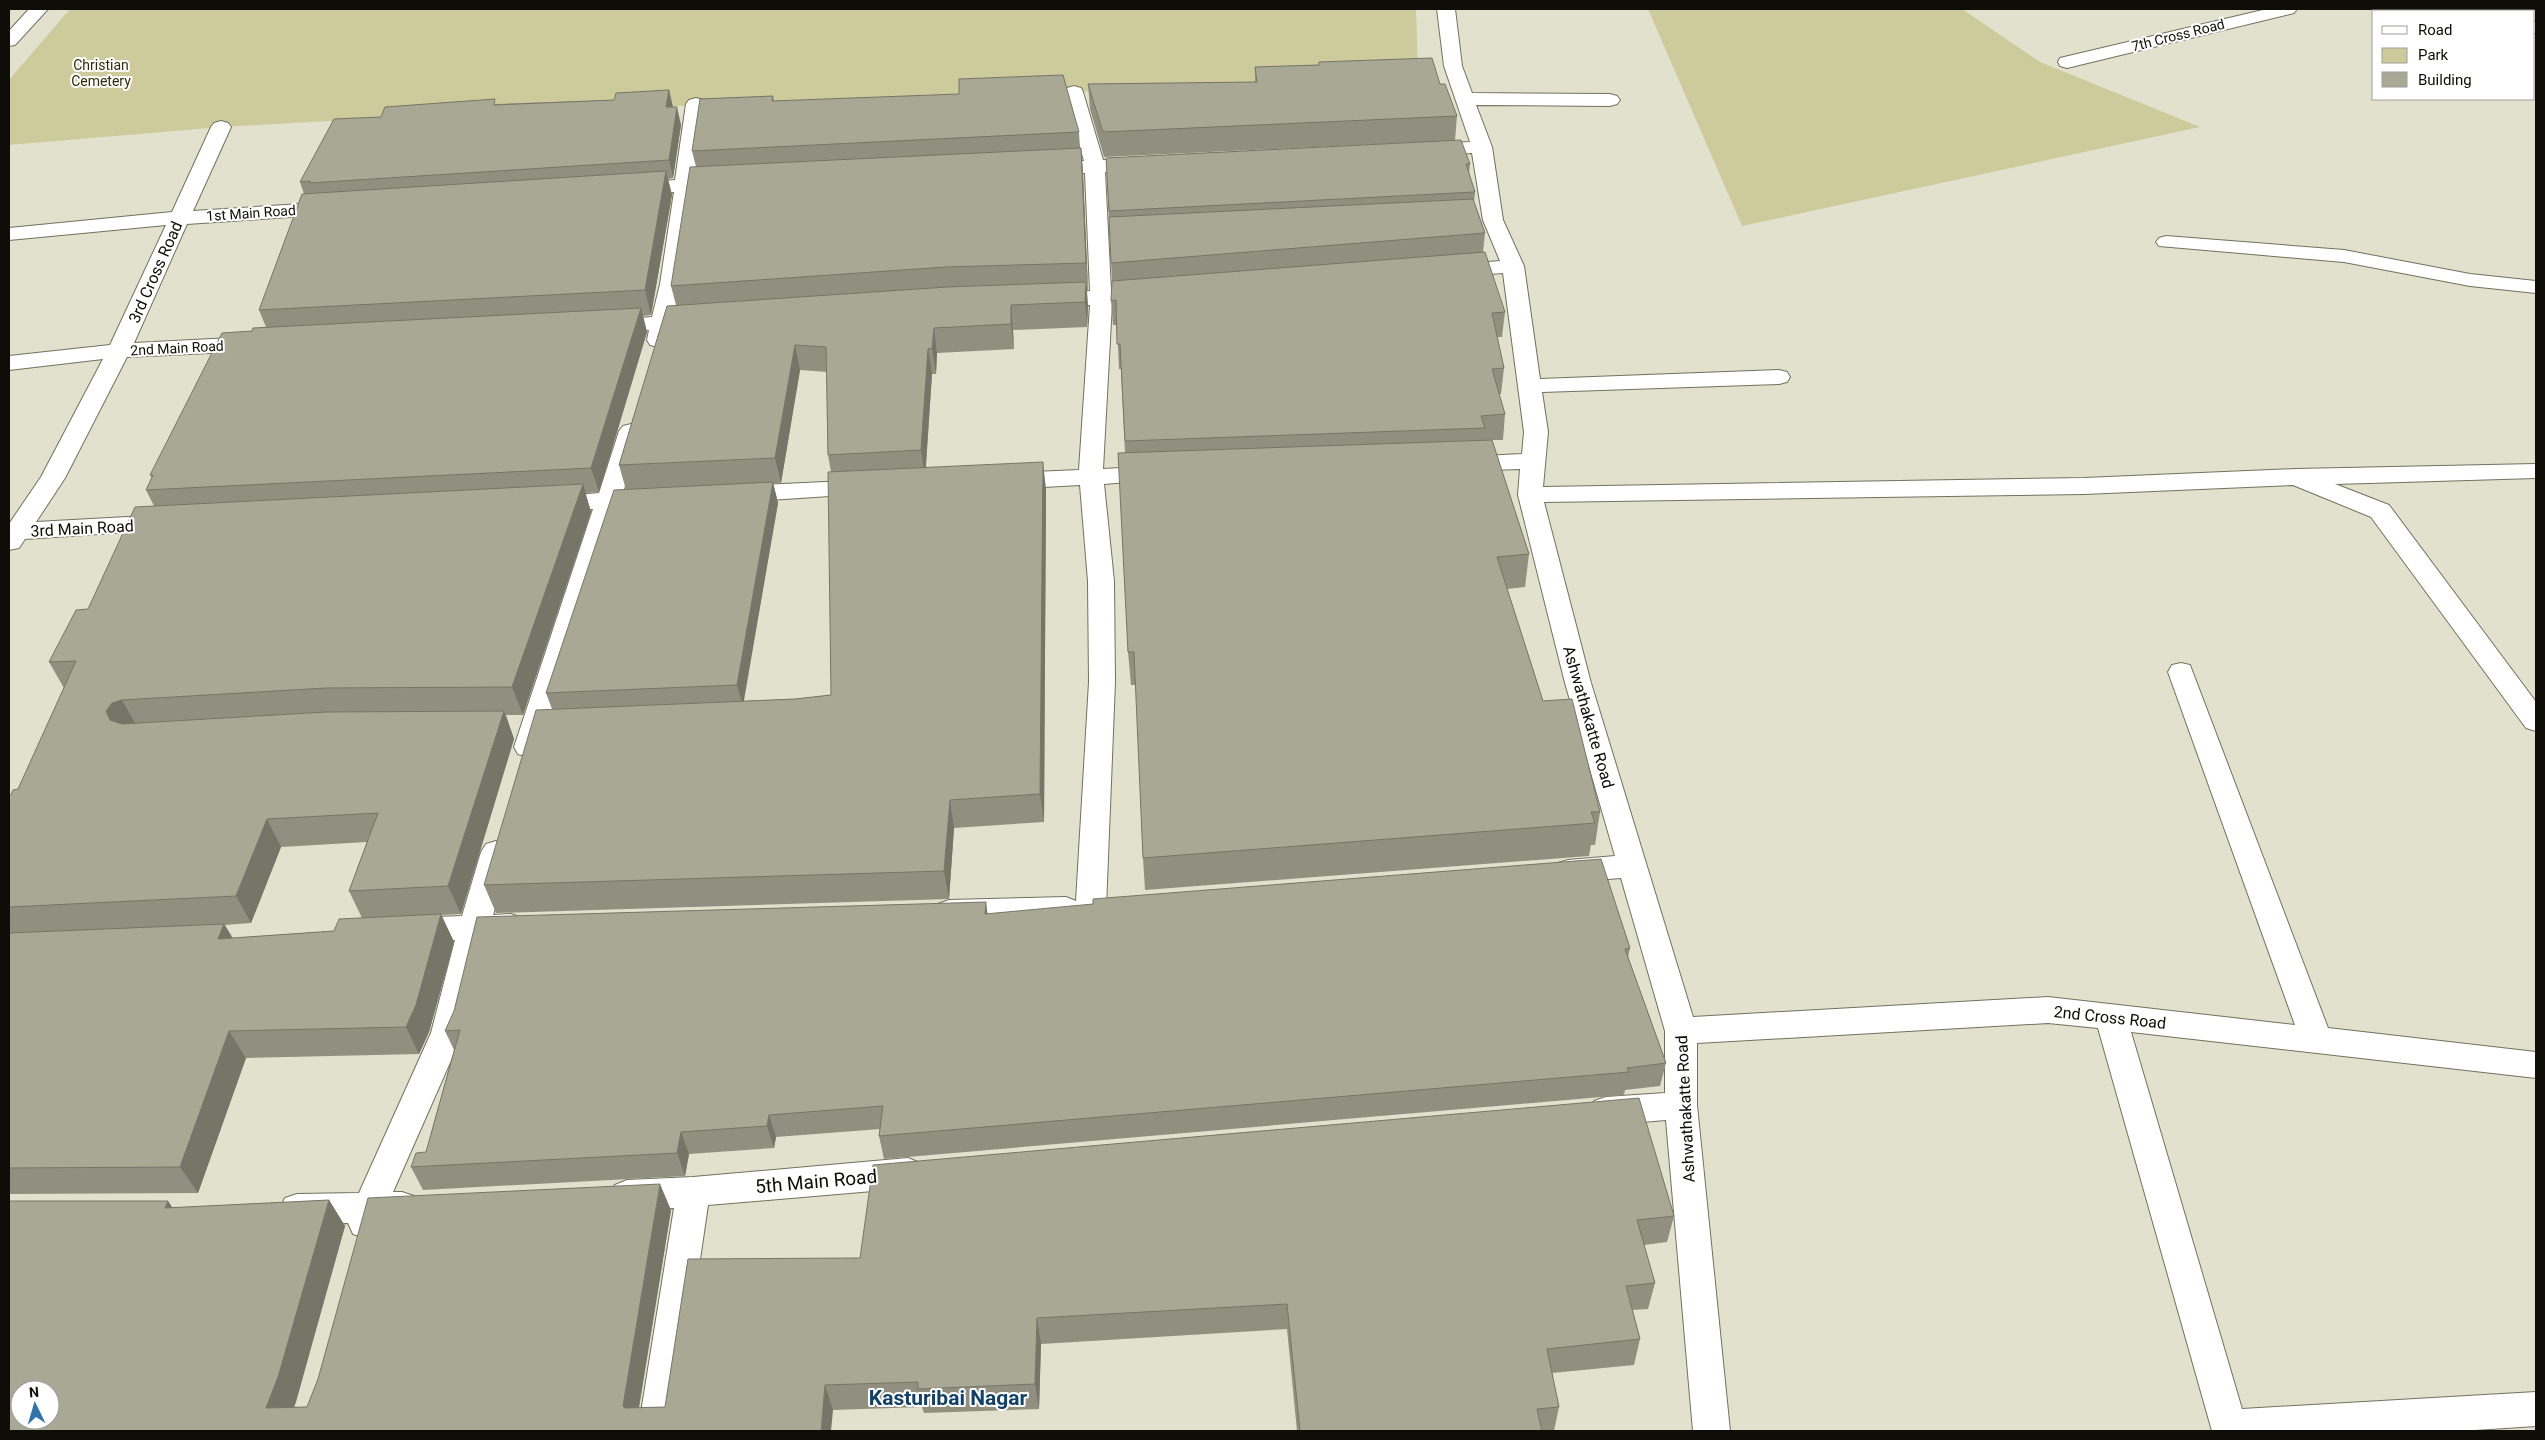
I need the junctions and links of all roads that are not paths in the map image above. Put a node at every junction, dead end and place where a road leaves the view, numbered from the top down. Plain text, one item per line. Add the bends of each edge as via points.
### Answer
1 (39, 9) edge
2 (1446, 9) edge
3 (2288, 9) edge
4 (9, 42) edge
5 (2067, 62) dead end
6 (1074, 92) dead end
7 (1465, 99) junction
8 (1610, 100) dead end
9 (696, 104) dead end
10 (221, 127) dead end
11 (1482, 147) junction
12 (1402, 151) edge
13 (1164, 163) edge
14 (1095, 166) junction
15 (1026, 170) edge
16 (744, 182) edge
17 (685, 184) junction
18 (616, 189) edge
19 (349, 207) edge
20 (180, 218) junction
21 (9, 234) edge
22 (2166, 242) dead end
23 (1513, 266) junction
24 (1434, 272) edge
25 (2536, 287) edge
26 (1170, 293) edge
27 (1101, 298) junction
28 (1035, 300) edge
29 (723, 319) edge
30 (664, 323) junction
31 (584, 327) edge
32 (268, 343) edge
33 (119, 351) junction
34 (652, 360) edge
35 (9, 363) edge
36 (1779, 376) dead end
37 (1529, 386) junction
38 (638, 407) edge
39 (1534, 461) junction
40 (1436, 464) edge
41 (2536, 471) edge
42 (1179, 474) edge
43 (1091, 477) junction
44 (2296, 477) junction
45 (983, 482) edge
46 (885, 487) edge
47 (718, 495) edge
48 (1530, 495) junction
49 (669, 497) edge
50 (610, 500) junction
51 (531, 504) edge
52 (184, 522) edge
53 (11, 536) edge
54 (2181, 672) dead end
55 (2536, 721) edge
56 (564, 725) edge
57 (505, 727) edge
58 (534, 727) junction
59 (520, 774) edge
60 (502, 832) edge
61 (1634, 866) junction
62 (1545, 873) edge
63 (1121, 906) edge
64 (1091, 908) junction
65 (922, 913) edge
66 (534, 925) edge
67 (474, 927) junction
68 (385, 931) edge
69 (2110, 1016) junction
70 (1681, 1031) junction
71 (2316, 1040) junction
72 (2536, 1065) edge
73 (1682, 1105) junction
74 (1573, 1114) edge
75 (940, 1170) edge
76 (693, 1192) junction
77 (595, 1197) edge
78 (428, 1206) edge
79 (369, 1209) junction
80 (272, 1210) edge
81 (359, 1246) edge
82 (2536, 1409) edge
83 (2229, 1430) edge
84 (656, 1431) edge
85 (1711, 1431) edge

1 - 4 street
2 - 7 street, Ashwathakatte Road via 1453,66
3 - 5 street, 7th Cross Road
6 - 14 street
7 - 8 street
7 - 11 street, Ashwathakatte Road
9 - 17 street
10 - 20 street, 3rd Cross Road
11 - 12 street
11 - 23 street, Ashwathakatte Road via 1482,215
13 - 14 street
14 - 15 street
14 - 27 street via 1108,234
16 - 17 street
17 - 18 street
17 - 30 street
19 - 20 street, 1st Main Road
20 - 21 street, 1st Main Road
20 - 33 street, 3rd Cross Road
22 - 25 street via 2344,256 2470,280
23 - 24 street
23 - 37 street, Ashwathakatte Road
26 - 27 street
27 - 28 street
27 - 43 street
29 - 30 street
30 - 31 street
30 - 34 street
32 - 33 street, 2nd Main Road
33 - 35 street, 2nd Main Road
33 - 53 street, 3rd Cross Road via 53,478
36 - 37 street
37 - 39 street, Ashwathakatte Road via 1536,432
38 - 50 street
39 - 40 street
39 - 48 street, Ashwathakatte Road
41 - 44 street
42 - 43 street
43 - 45 street
43 - 64 street via 1101,581 1102,682
44 - 48 street via 2084,486
44 - 55 street via 2380,510
46 - 47 street
48 - 61 street, Ashwathakatte Road via 1578,683
49 - 50 street
50 - 51 street
50 - 58 street
52 - 53 street, 3rd Main Road
54 - 71 street
56 - 58 street
57 - 58 street
58 - 59 street
60 - 67 street
61 - 62 street
61 - 70 street, Ashwathakatte Road
63 - 64 street
64 - 65 street
66 - 67 street
67 - 68 street
67 - 79 street via 447,1033
69 - 70 street, 2nd Cross Road via 2048,1010
69 - 71 street, 2nd Cross Road
69 - 83 street
70 - 73 street, Ashwathakatte Road
71 - 72 street, 2nd Cross Road
73 - 74 street
73 - 85 street, Ashwathakatte Road
75 - 76 street, 5th Main Road
76 - 77 street, 5th Main Road
76 - 84 street
78 - 79 street
79 - 80 street
79 - 81 street
82 - 83 street

